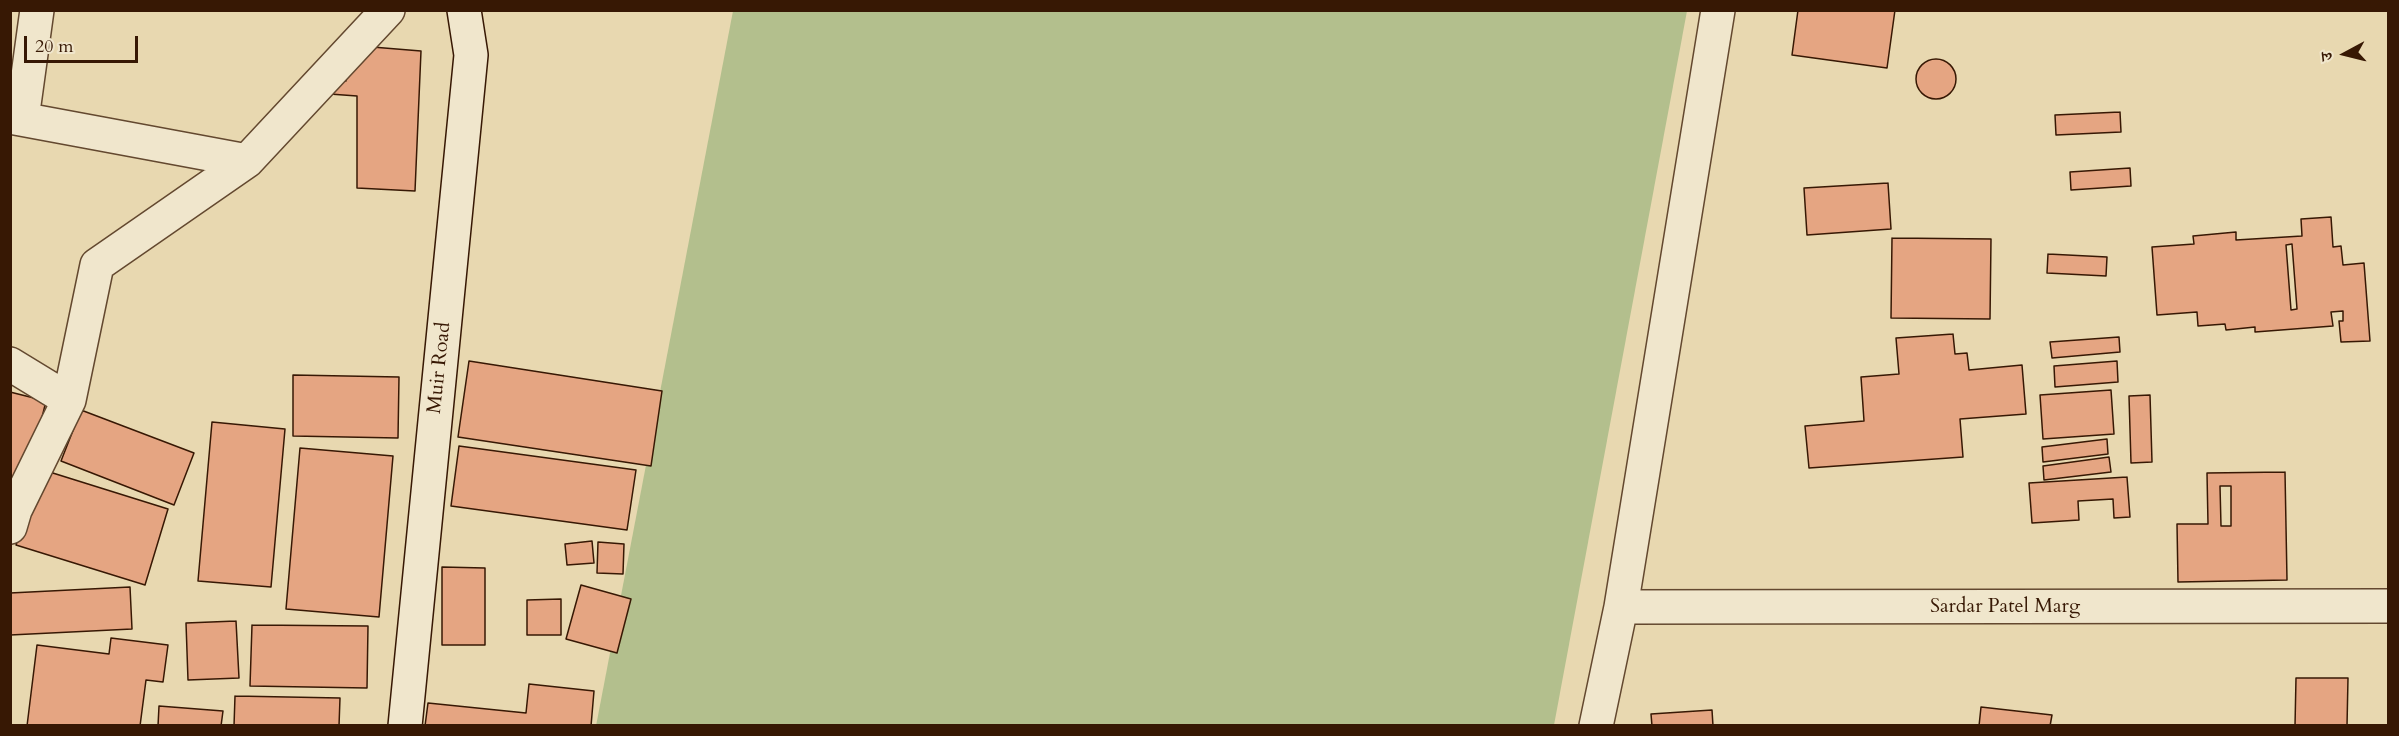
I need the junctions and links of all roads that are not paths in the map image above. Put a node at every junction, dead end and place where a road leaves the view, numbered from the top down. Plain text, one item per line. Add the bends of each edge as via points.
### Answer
1 (37, 10) edge
2 (388, 10) edge
3 (464, 10) edge
4 (1718, 10) edge
5 (16, 118) edge
6 (247, 161) junction
7 (10, 364) edge
8 (69, 399) junction
9 (10, 527) edge
10 (2388, 606) edge
11 (1620, 608) junction
12 (405, 726) edge
13 (1596, 726) edge

1 - 5 street
2 - 6 street
3 - 12 street, Muir Road via 471,55
4 - 11 street
5 - 6 street
6 - 8 street via 98,265
7 - 8 street
8 - 9 street
10 - 11 street, Sardar Patel Marg
11 - 13 street

